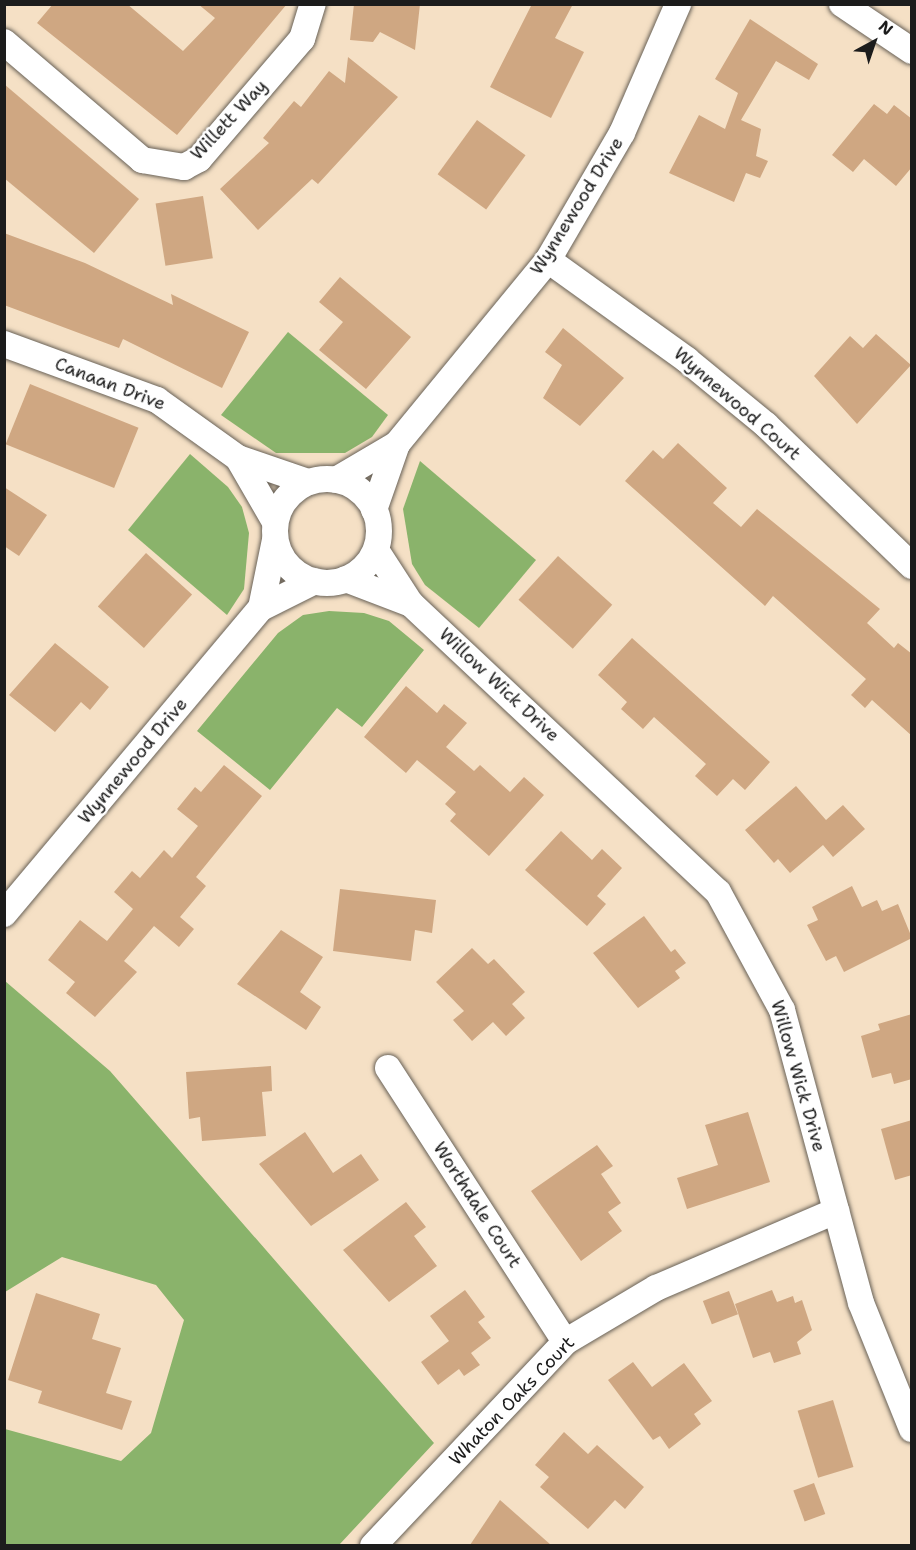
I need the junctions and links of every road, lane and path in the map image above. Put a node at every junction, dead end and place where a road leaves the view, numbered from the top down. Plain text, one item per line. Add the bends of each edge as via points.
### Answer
1 (313, 4) edge
2 (678, 4) edge
3 (842, 4) edge
4 (4, 42) edge
5 (912, 51) edge
6 (548, 260) junction
7 (4, 344) edge
8 (397, 444) junction
9 (238, 458) junction
10 (336, 480) junction
11 (308, 482) junction
12 (374, 510) junction
13 (275, 531) junction
14 (376, 550) junction
15 (912, 566) edge
16 (346, 579) junction
17 (315, 581) junction
18 (411, 604) junction
19 (261, 608) junction
20 (4, 914) edge
21 (388, 1068) dead end
22 (837, 1211) junction
23 (565, 1342) junction
24 (912, 1429) edge
25 (374, 1545) edge

1 - 4 street, Willett Way via 302,39 199,159 184,166 142,160
2 - 6 street, Wynnewood Drive via 622,133
3 - 5 street
6 - 8 street, Wynnewood Drive
6 - 15 street, Wynnewood Court via 687,360 757,418
7 - 9 street, Canaan Drive via 157,400
8 - 10 street, Wynnewood Drive
8 - 12 street, Wynnewood Drive
9 - 11 street, Canaan Drive
9 - 13 street, Canaan Drive
10 - 11 street, Wynnewood Drive
10 - 12 street via 359,490
11 - 13 street, Wynnewood Drive via 287,497
12 - 14 street, Wynnewood Drive
13 - 17 street via 293,570
13 - 19 street, Wynnewood Drive
14 - 16 street via 367,564
14 - 18 street, Willow Wick Drive
16 - 17 street, Wynnewood Drive
16 - 18 street, Willow Wick Drive
17 - 19 street, Wynnewood Drive
18 - 22 street, Willow Wick Drive via 718,892 782,1010
19 - 20 street, Wynnewood Drive
21 - 23 street, Worthdale Court
22 - 23 street, Whaton Oaks Court via 656,1288
22 - 24 street, Willow Wick Drive via 861,1303
23 - 25 street, Whaton Oaks Court

